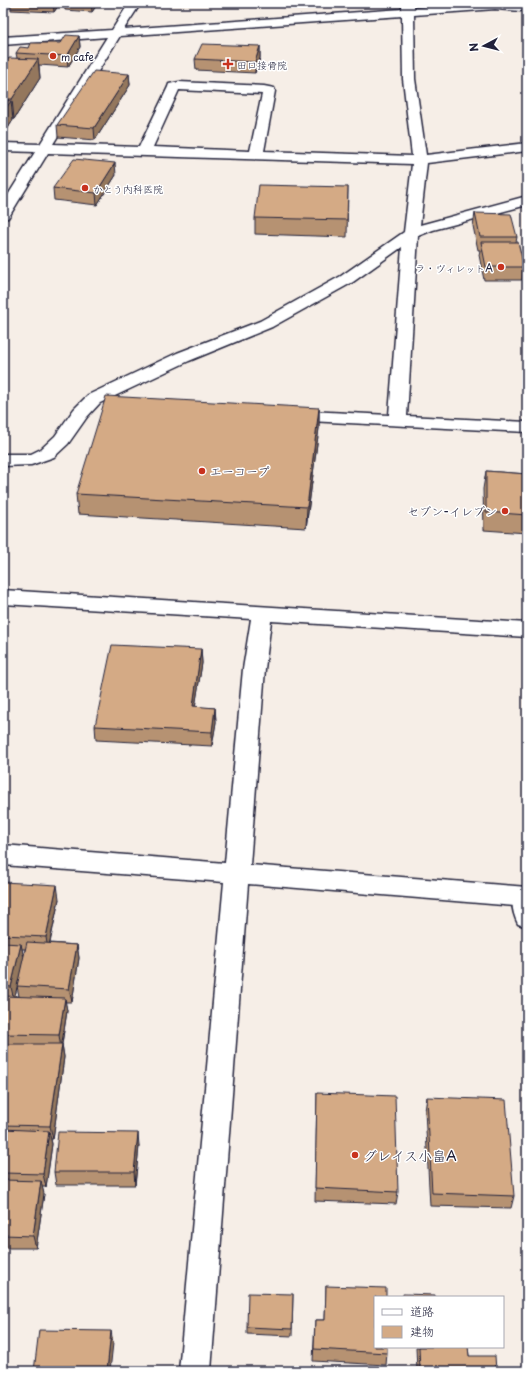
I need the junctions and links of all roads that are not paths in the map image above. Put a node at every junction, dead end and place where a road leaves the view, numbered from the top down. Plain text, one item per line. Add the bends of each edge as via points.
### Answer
1 (135, 3) edge
2 (408, 8) edge
3 (522, 10) edge
4 (116, 33) junction
5 (3, 41) edge
6 (3, 147) edge
7 (527, 147) edge
8 (43, 148) junction
9 (144, 151) junction
10 (256, 155) junction
11 (420, 160) junction
12 (527, 200) edge
13 (3, 215) edge
14 (411, 234) junction
15 (86, 405) junction
16 (117, 407) edge
17 (274, 414) edge
18 (398, 420) junction
19 (527, 427) edge
20 (3, 460) edge
21 (3, 596) edge
22 (262, 613) junction
23 (524, 630) edge
24 (3, 855) edge
25 (237, 874) junction
26 (526, 904) edge
27 (195, 1371) edge

1 - 4 street
2 - 3 street via 495,6
2 - 4 street
2 - 11 street via 410,79
4 - 5 street
4 - 8 street
6 - 8 street
7 - 11 street
8 - 9 street
8 - 13 street
9 - 10 street
9 - 10 street via 174,87 179,86 269,91
10 - 11 street
11 - 14 street
12 - 14 street
14 - 15 street via 347,280 266,324 183,358
14 - 18 street
15 - 16 street
15 - 20 street via 52,450 40,457
17 - 18 street
18 - 19 street
21 - 22 street
22 - 23 street
22 - 25 street via 254,669
24 - 25 street
25 - 26 street
25 - 27 street

